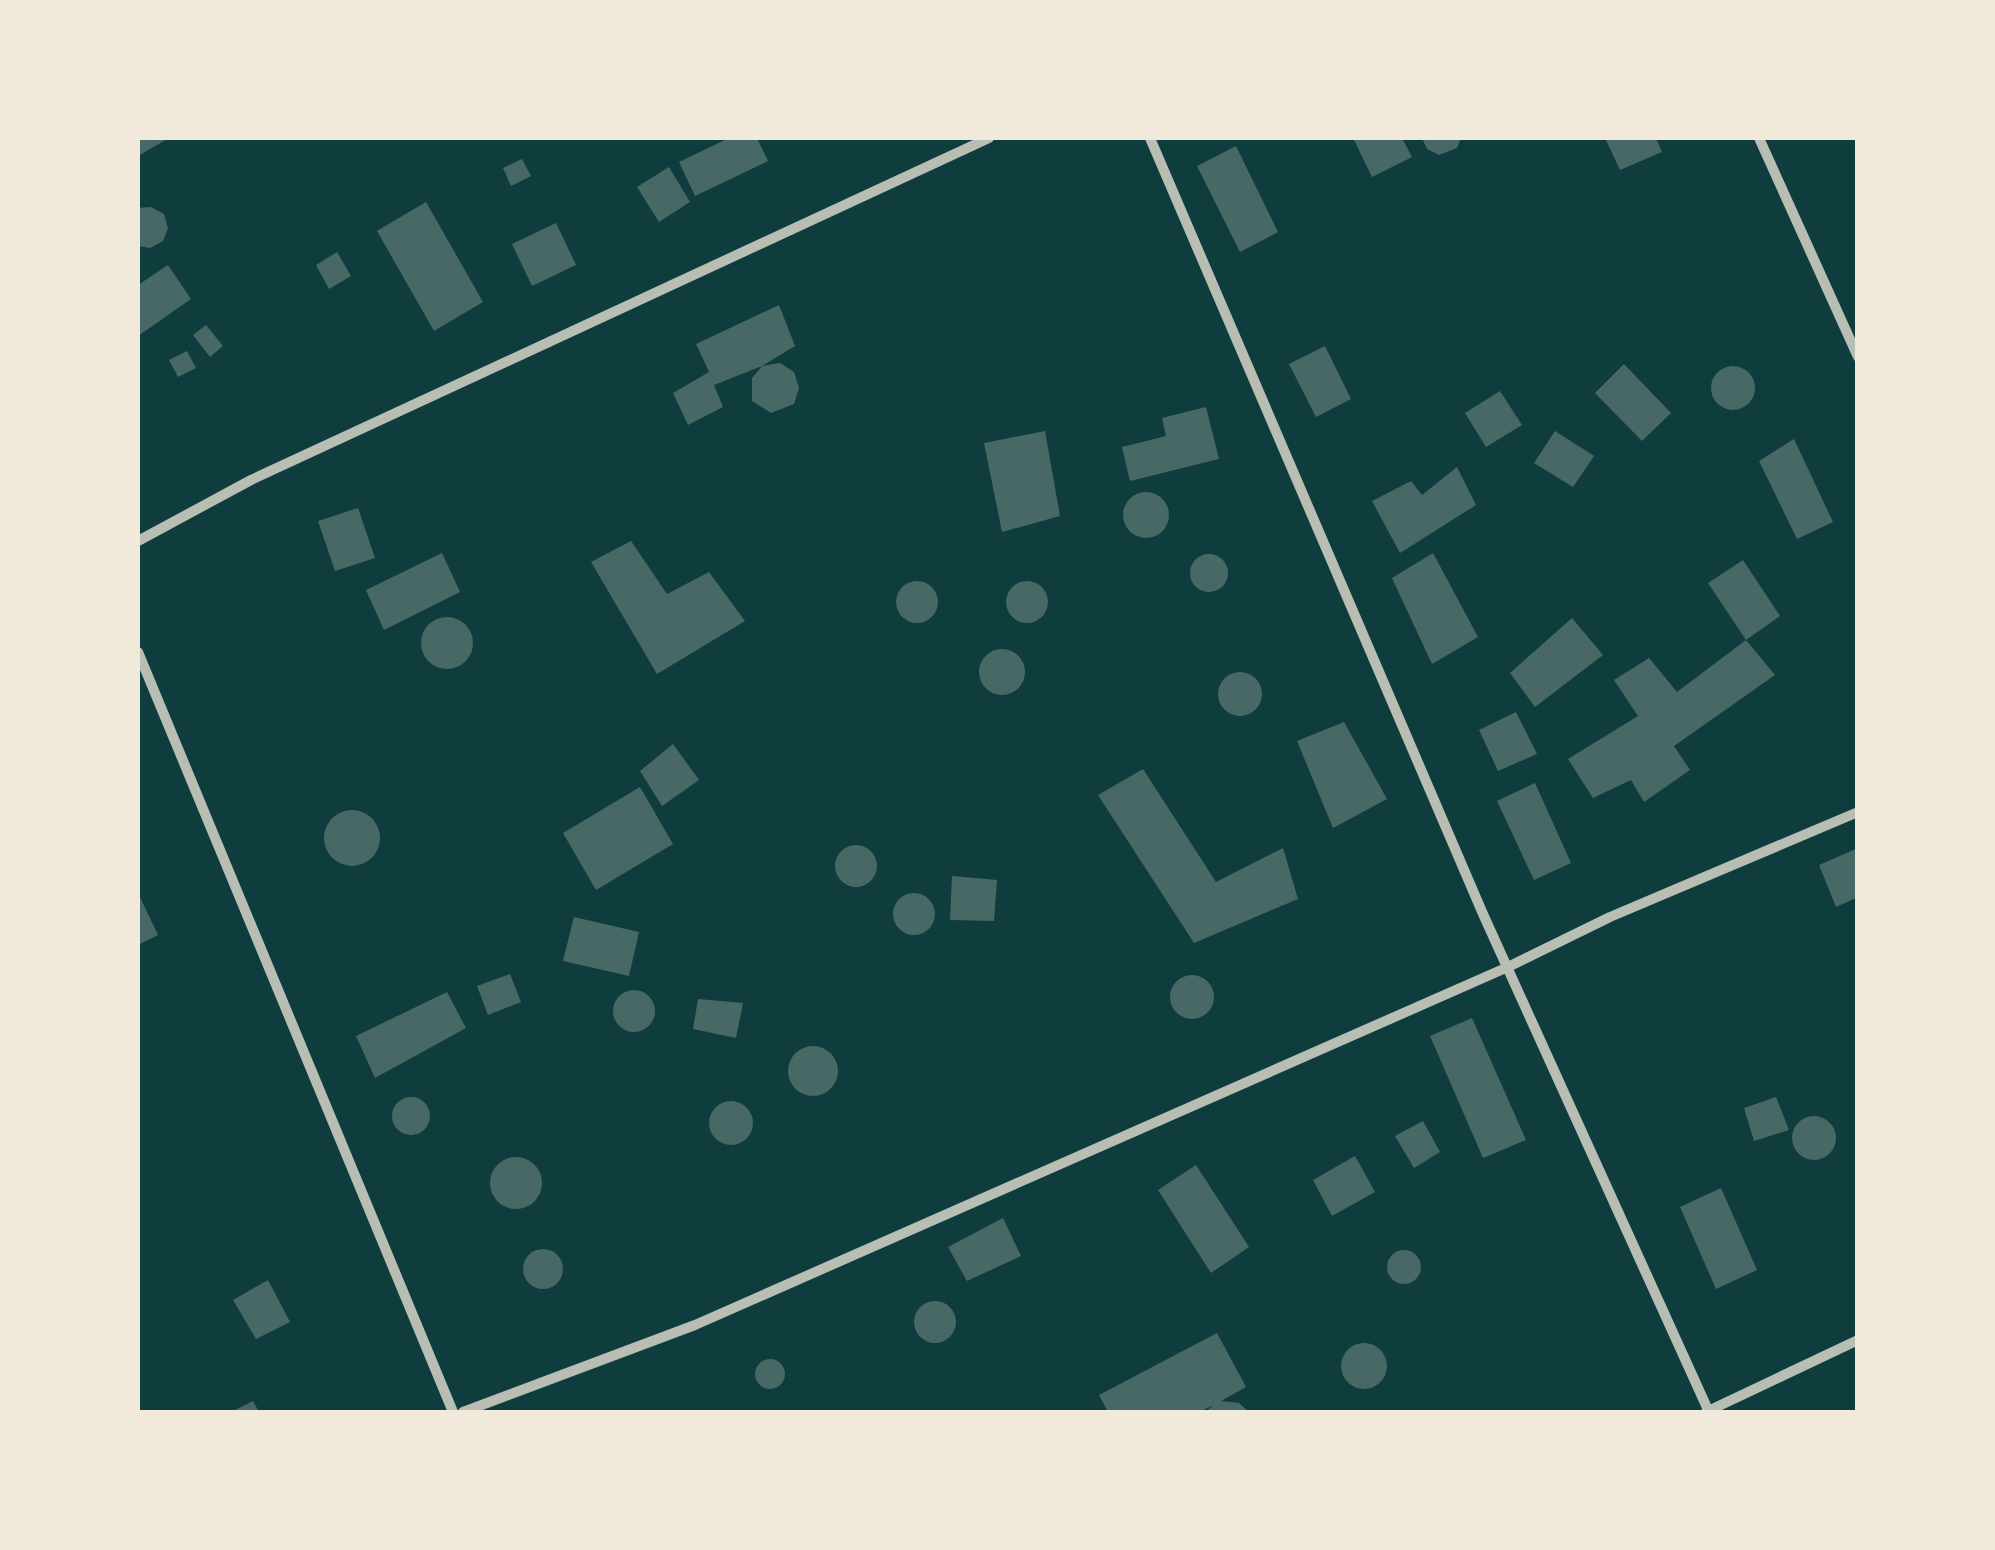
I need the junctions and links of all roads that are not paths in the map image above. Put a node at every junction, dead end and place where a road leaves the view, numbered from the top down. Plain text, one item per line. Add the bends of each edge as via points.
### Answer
1 (989, 138) edge
2 (1150, 138) edge
3 (1759, 138) edge
4 (1858, 357) edge
5 (138, 541) edge
6 (138, 652) edge
7 (1858, 812) edge
8 (1508, 967) junction
9 (1858, 1340) edge
10 (453, 1412) edge
11 (463, 1412) edge
12 (1708, 1412) edge

1 - 5 street via 252,480
2 - 8 street
3 - 4 street
6 - 10 street
7 - 8 street
8 - 11 street via 695,1325
8 - 12 street
9 - 12 street

